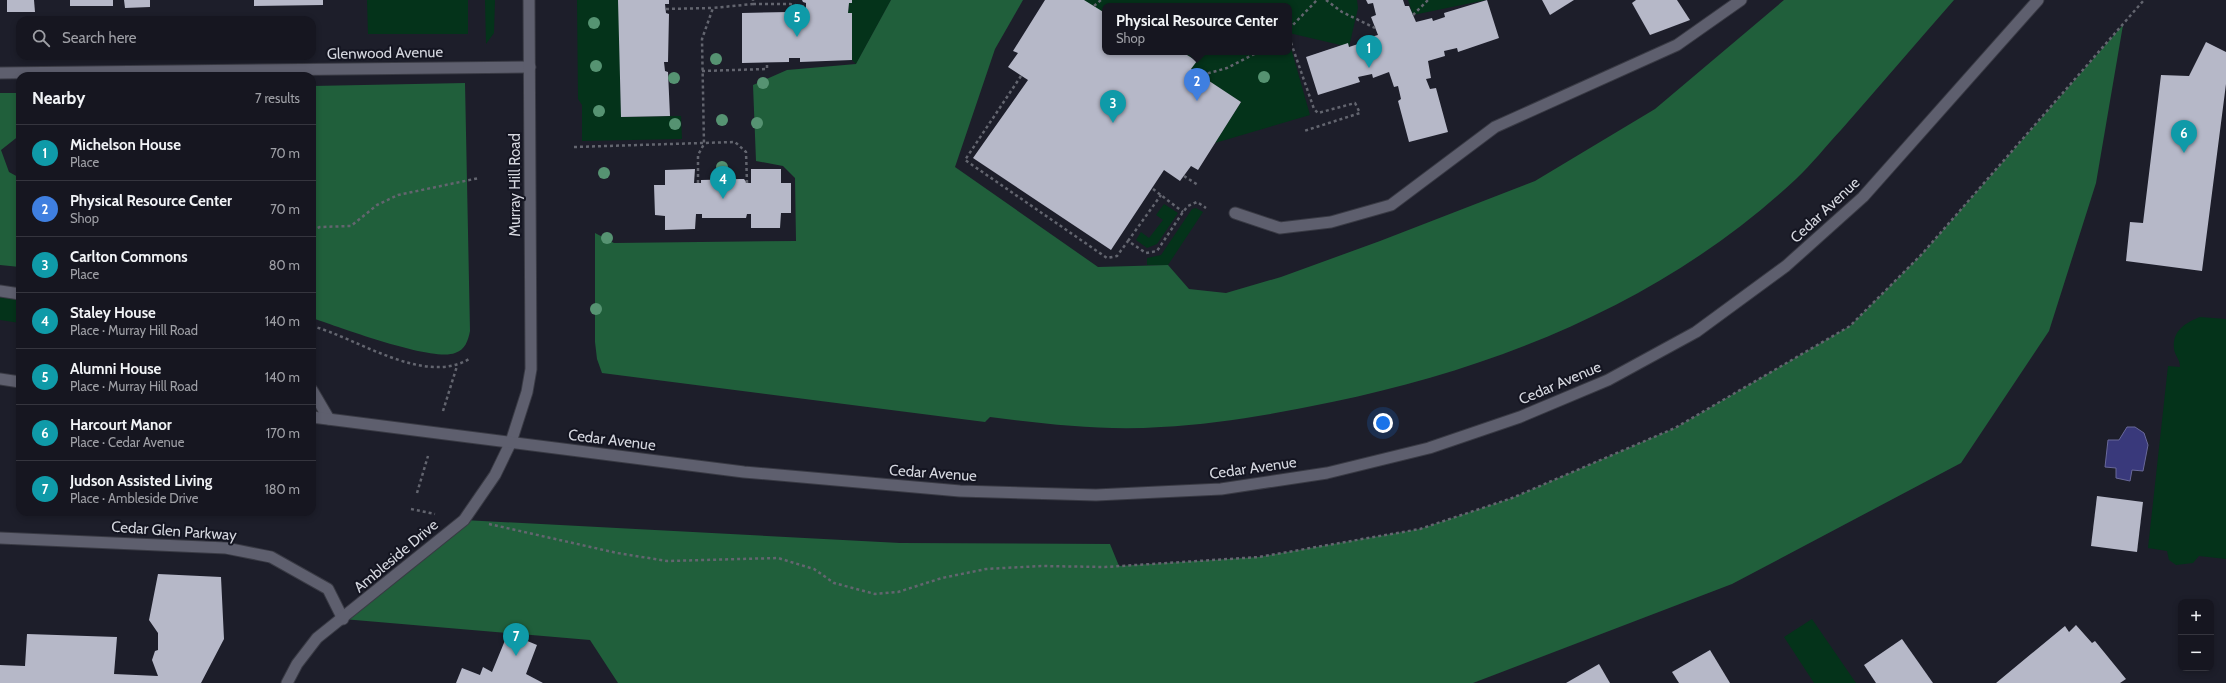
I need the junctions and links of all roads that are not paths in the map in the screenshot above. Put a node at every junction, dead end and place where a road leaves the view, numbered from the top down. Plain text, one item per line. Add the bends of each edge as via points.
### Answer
1 (529, 0) edge
2 (1741, 0) edge
3 (2038, 0) edge
4 (530, 67) junction
5 (88, 72) edge
6 (0, 73) edge
7 (16, 73) edge
8 (1235, 213) dead end
9 (0, 291) edge
10 (16, 293) edge
11 (0, 380) edge
12 (16, 382) edge
13 (316, 397) edge
14 (316, 418) edge
15 (329, 419) junction
16 (511, 442) junction
17 (0, 538) edge
18 (343, 619) junction
19 (287, 683) edge

1 - 4 main road, Murray Hill Road
2 - 8 main road via 1677,45 1494,127 1391,205 1331,222 1280,228
3 - 16 main road, Cedar Avenue via 1863,197 1786,266 1696,332 1608,380 1520,416 1429,448 1327,473 1221,489 1096,495 960,491 744,472
4 - 5 main road, Glenwood Avenue
4 - 16 main road, Murray Hill Road via 531,369 527,392
6 - 7 main road, Glenwood Avenue
9 - 10 main road
11 - 12 main road
13 - 15 main road
14 - 15 main road, Cedar Avenue
15 - 16 main road, Cedar Avenue
16 - 18 main road, Ambleside Drive via 495,475 464,520
17 - 18 main road, Cedar Glen Parkway via 226,548 270,557 328,589
18 - 19 main road, Ambleside Drive via 317,638 297,664

